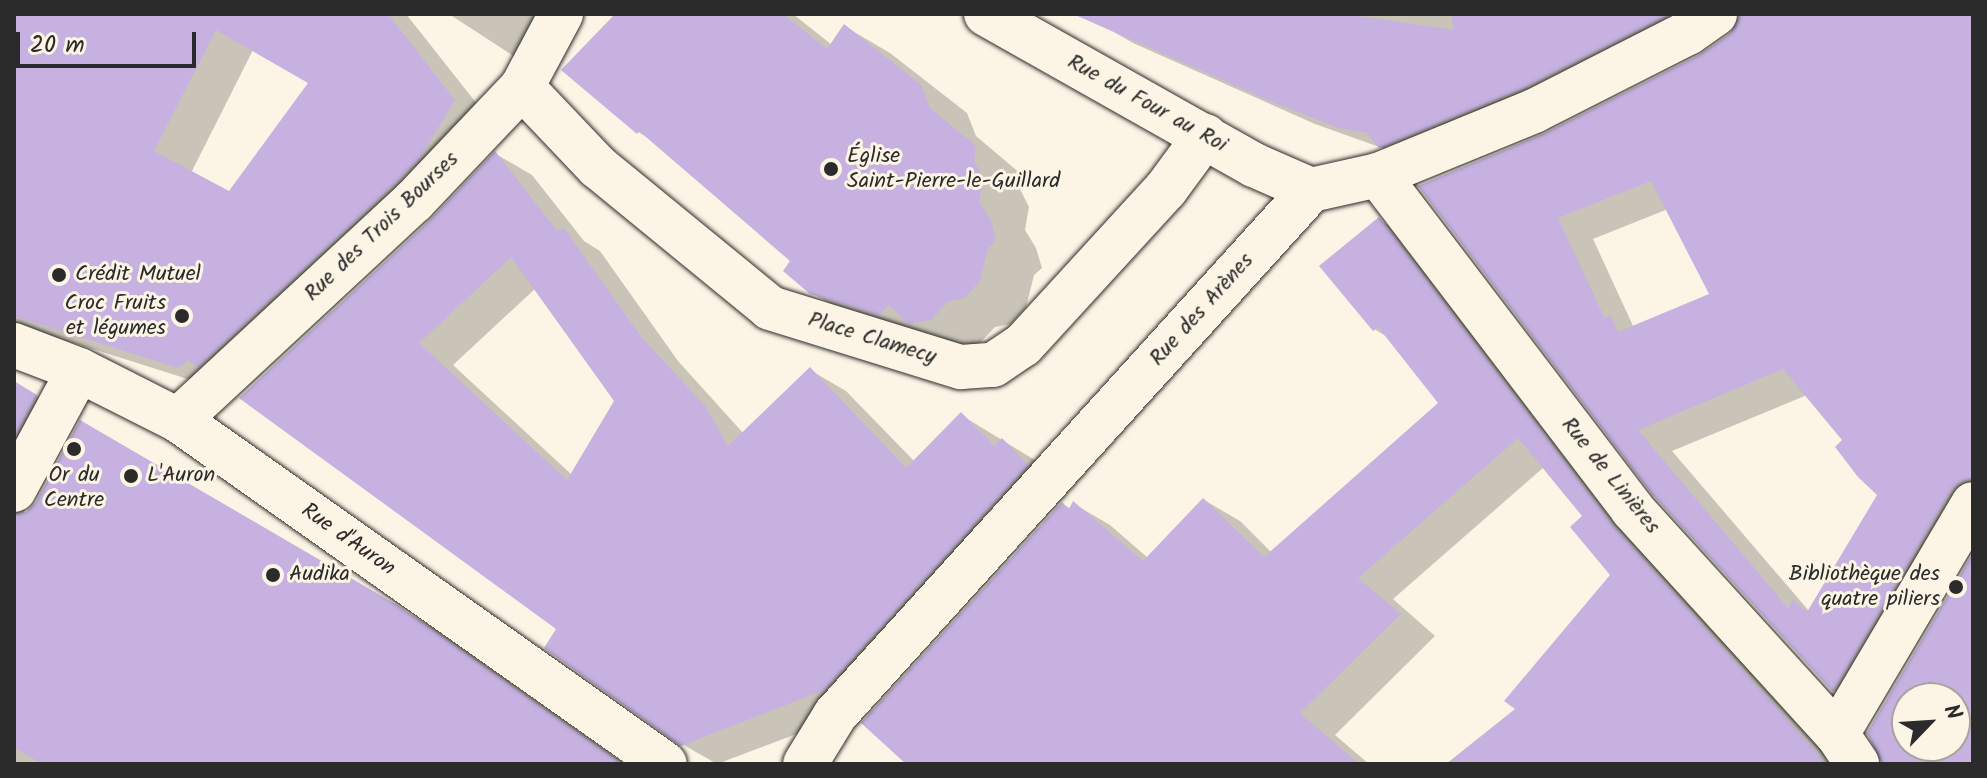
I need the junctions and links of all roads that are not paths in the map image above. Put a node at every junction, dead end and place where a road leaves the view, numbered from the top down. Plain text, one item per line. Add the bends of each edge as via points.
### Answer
1 (561, 14) edge
2 (986, 14) edge
3 (1715, 14) edge
4 (522, 87) junction
5 (1205, 136) junction
6 (1378, 175) junction
7 (1311, 190) junction
8 (14, 345) edge
9 (79, 370) junction
10 (178, 420) junction
11 (14, 490) edge
12 (1973, 504) edge
13 (1847, 749) edge
14 (665, 764) edge
15 (805, 764) edge

1 - 4 street, Rue des Trois Bourses
2 - 5 street, Rue du Four au Roi
3 - 6 street via 1534,111
4 - 5 street, Place Clamecy via 598,167 770,308 961,367 993,365 1023,345 1166,189
4 - 10 street, Rue des Trois Bourses via 413,202
5 - 7 street, Rue du Four au Roi
6 - 7 street
6 - 13 street, Rue de Linières via 1632,509
7 - 15 street, Rue des Arènes via 835,715
8 - 9 street, Rue d'Auron
9 - 10 street, Rue d'Auron
9 - 11 street
10 - 14 street, Rue d'Auron
12 - 13 street

